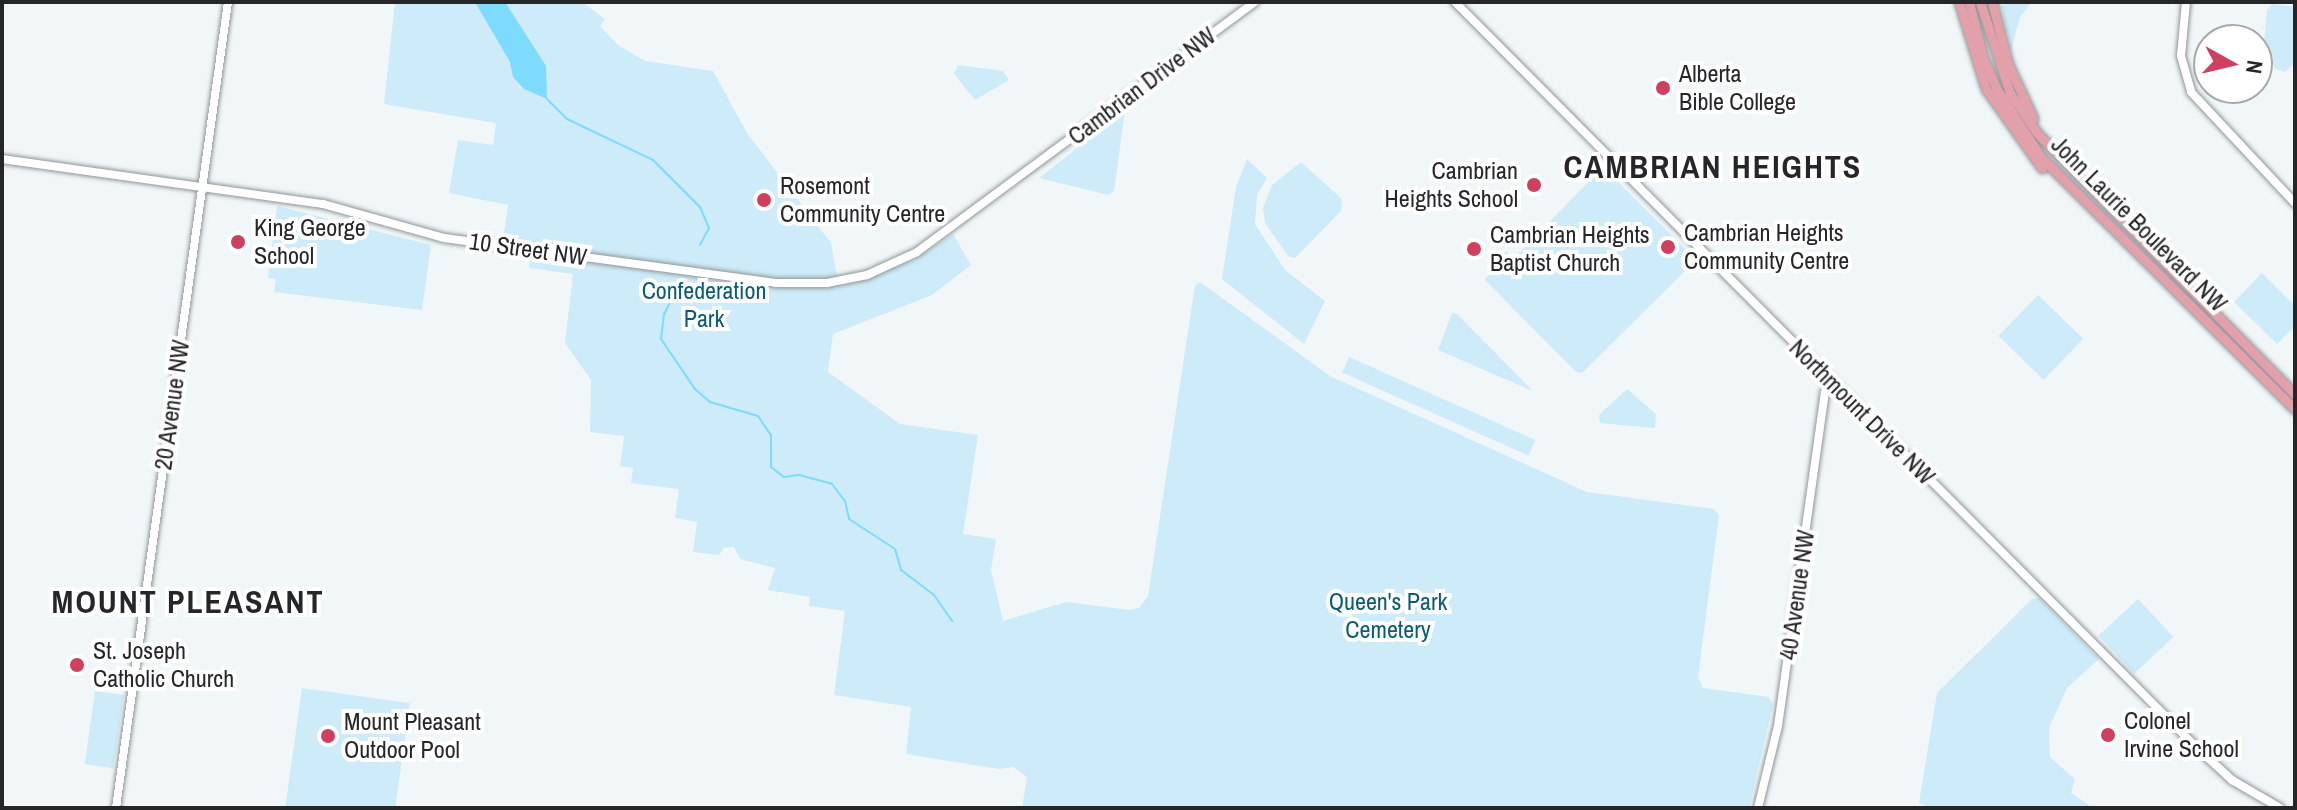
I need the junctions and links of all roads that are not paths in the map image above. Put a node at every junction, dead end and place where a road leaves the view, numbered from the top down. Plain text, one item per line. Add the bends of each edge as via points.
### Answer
1 (228, 2) edge
2 (1255, 2) edge
3 (1455, 2) edge
4 (1959, 2) edge
5 (1969, 2) edge
6 (1980, 2) edge
7 (1992, 2) edge
8 (2186, 2) edge
9 (2037, 133) junction
10 (2, 159) edge
11 (1028, 171) joint
12 (2057, 177) junction
13 (203, 186) junction
14 (2295, 203) edge
15 (1832, 382) junction
16 (2295, 395) edge
17 (2295, 409) edge
18 (116, 808) edge
19 (1758, 808) edge
20 (2280, 808) edge

1 - 13 street, 20 Avenue NW
2 - 11 street, Cambrian Drive NW
3 - 15 street, Northmount Drive NW
4 - 12 main road via 1986,89 2030,155
5 - 12 main road, John Laurie Boulevard NW via 1983,58 1998,91
6 - 9 main road, John Laurie Boulevard NW via 2010,93
7 - 9 main road via 2008,64
8 - 14 street via 2181,56 2191,92
9 - 16 main road, John Laurie Boulevard NW
10 - 13 street, 10 Street NW
11 - 13 street, 10 Street NW via 901,260 849,280 805,284 444,238 342,208
12 - 17 main road, John Laurie Boulevard NW
13 - 18 street, 20 Avenue NW
15 - 19 street, 40 Avenue NW via 1825,392 1780,714
15 - 20 street, Northmount Drive NW via 2194,745 2232,780

